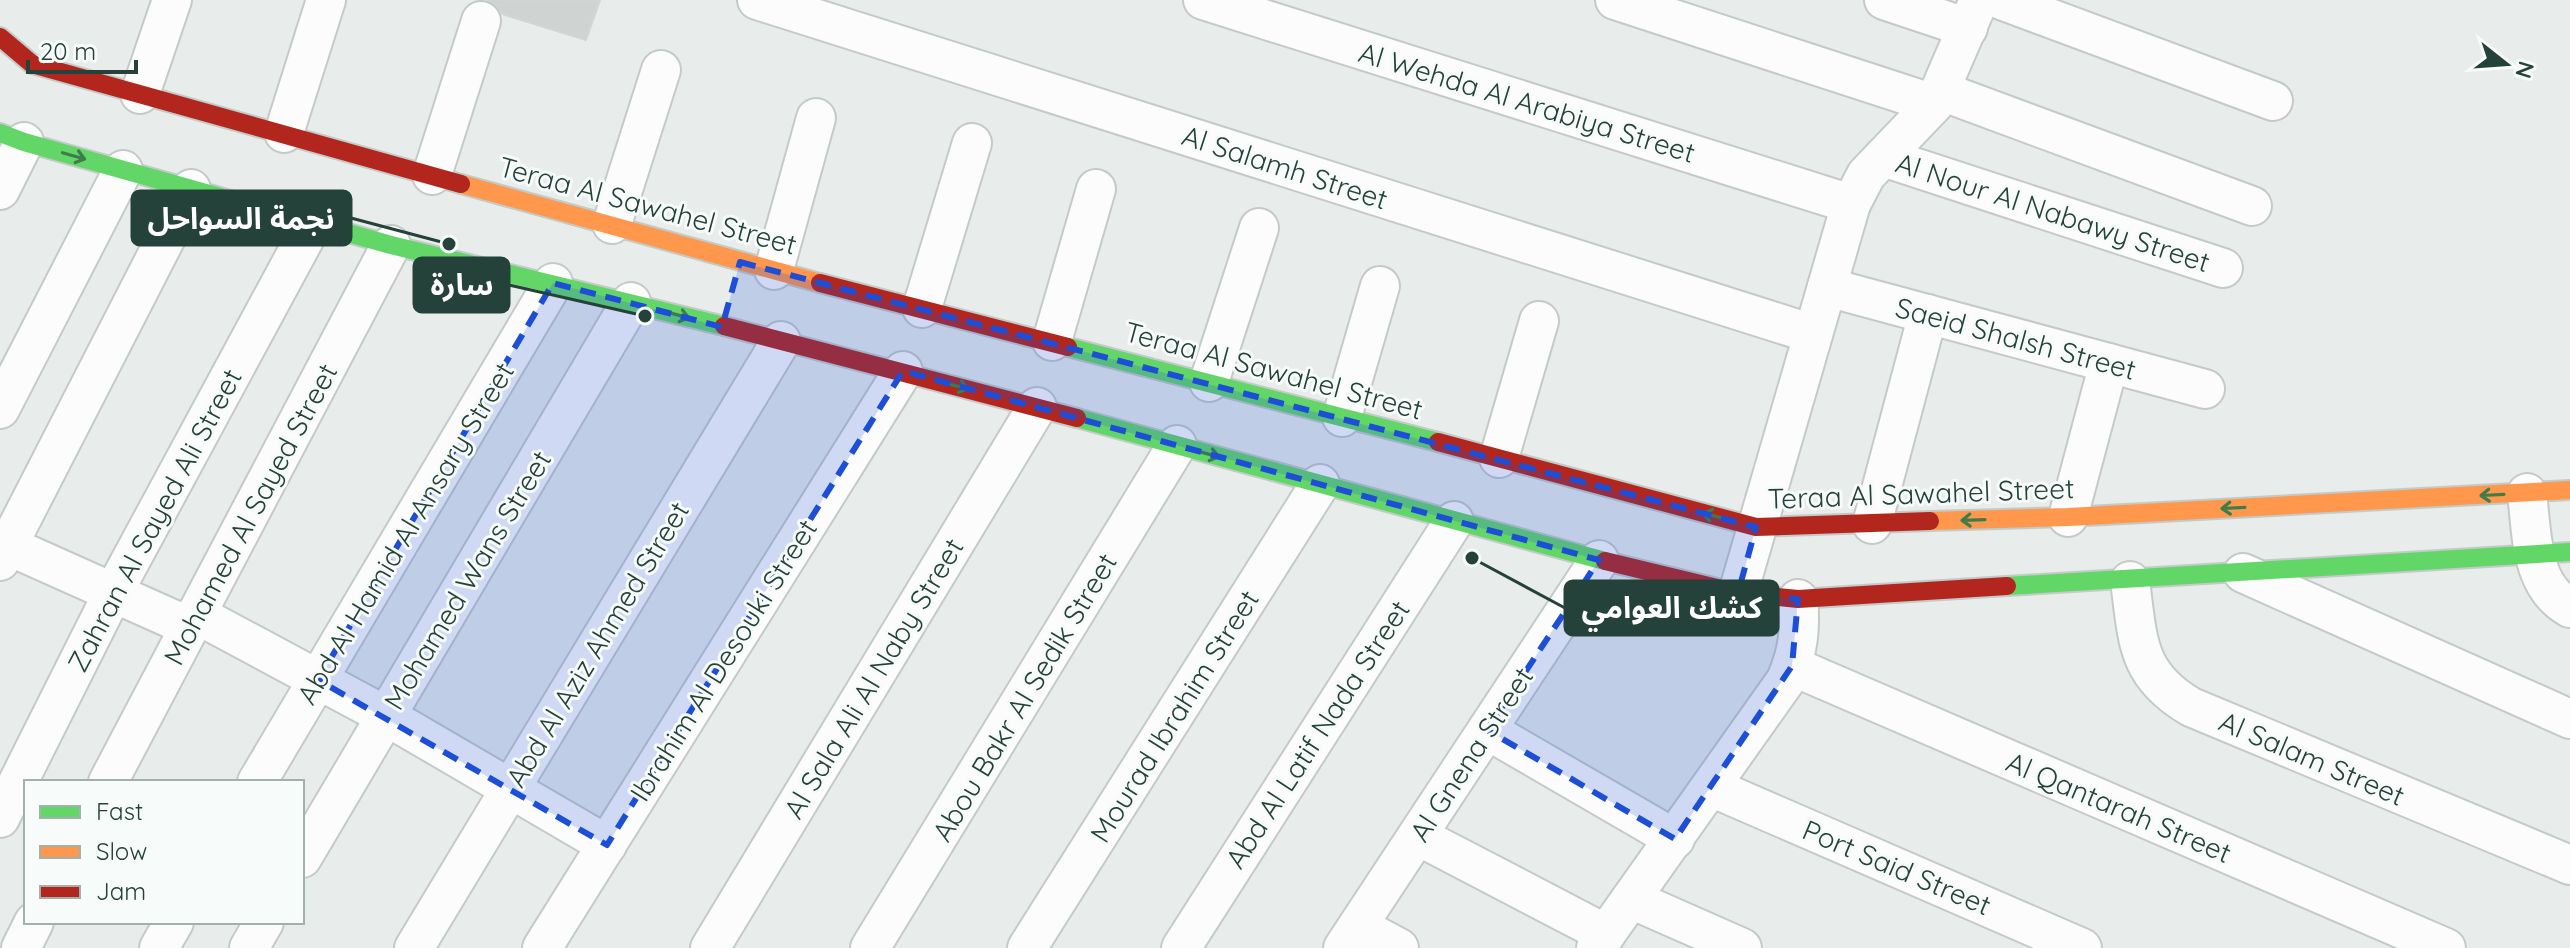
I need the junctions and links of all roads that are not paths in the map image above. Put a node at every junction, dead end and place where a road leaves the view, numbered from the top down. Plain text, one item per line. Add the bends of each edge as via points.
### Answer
1 (172, 0) edge
2 (326, 0) edge
3 (757, 0) edge
4 (1203, 0) edge
5 (1615, 0) edge
6 (1884, 0) edge
7 (2001, 0) edge
8 (1974, 14) edge
9 (481, 21) dead end
10 (0, 37) edge
11 (661, 70) dead end
12 (140, 94) junction
13 (1937, 97) junction
14 (2273, 101) dead end
15 (816, 118) dead end
16 (284, 133) junction
17 (12, 138) edge
18 (972, 143) dead end
19 (1883, 157) junction
20 (123, 170) junction
21 (432, 175) junction
22 (191, 189) junction
23 (1096, 189) dead end
24 (0, 190) edge
25 (1851, 204) junction
26 (2252, 206) dead end
27 (313, 223) junction
28 (612, 224) junction
29 (1259, 228) dead end
30 (391, 245) junction
31 (2223, 268) dead end
32 (750, 269) junction
33 (553, 283) junction
34 (1380, 286) dead end
35 (1827, 287) junction
36 (631, 302) junction
37 (922, 308) junction
38 (1928, 314) junction
39 (1539, 321) dead end
40 (1813, 334) junction
41 (781, 341) junction
42 (1052, 341) junction
43 (2109, 363) junction
44 (903, 371) junction
45 (1209, 382) junction
46 (2205, 389) dead end
47 (1037, 407) junction
48 (0, 409) edge
49 (1342, 417) junction
50 (1177, 445) junction
51 (1499, 458) junction
52 (1320, 484) junction
53 (2570, 490) edge
54 (2527, 493) junction
55 (2068, 517) junction
56 (1454, 521) junction
57 (1872, 524) junction
58 (1756, 527) junction
59 (3, 550) edge
60 (2552, 553) edge
61 (1599, 560) junction
62 (2243, 573) junction
63 (2130, 581) junction
64 (113, 593) junction
65 (1738, 593) junction
66 (1798, 599) junction
67 (2570, 608) edge
68 (193, 621) junction
69 (1792, 666) junction
70 (318, 680) junction
71 (386, 716) junction
72 (2570, 719) edge
73 (1487, 730) junction
74 (109, 780) edge
75 (258, 780) edge
76 (1711, 787) junction
77 (510, 788) junction
78 (0, 818) edge
79 (1418, 836) junction
80 (1675, 839) junction
81 (607, 845) junction
82 (304, 855) edge
83 (2570, 865) edge
84 (1631, 899) junction
85 (33, 924) edge
86 (173, 924) edge
87 (263, 924) edge
88 (1350, 937) edge
89 (1601, 941) edge
90 (21, 948) edge
91 (159, 948) edge
92 (249, 948) edge
93 (414, 948) edge
94 (542, 948) edge
95 (710, 948) edge
96 (870, 948) edge
97 (1027, 948) edge
98 (1181, 948) edge
99 (1399, 948) edge
100 (1742, 948) edge
101 (2082, 948) edge
102 (2446, 948) edge

1 - 12 street
2 - 16 street
3 - 40 street, Al Salamh Street
4 - 25 street, Al Wehda Al Arabiya Street
5 - 13 street
6 - 8 street
7 - 14 street
8 - 13 street
9 - 21 street
10 - 12 main road, Teraa Al Sawahel Street via 32,64
11 - 28 street
12 - 16 main road, Teraa Al Sawahel Street
13 - 19 street
13 - 26 street
15 - 32 street
16 - 21 main road, Teraa Al Sawahel Street
17 -> 20 main road
17 - 24 street
18 - 37 street
19 - 25 street
19 - 31 street, Al Nour Al Nabawy Street
20 - 22 main road
20 - 48 street
21 - 28 main road, Teraa Al Sawahel Street
22 - 27 main road
22 - 59 street
23 - 42 street
25 - 35 street
27 - 30 main road
27 - 64 street, Zahran Al Sayed Ali Street
28 - 32 main road, Teraa Al Sawahel Street
29 - 45 street
30 - 33 main road
30 - 68 street, Mohamed Al Sayed Street
32 - 37 main road, Teraa Al Sawahel Street
33 - 36 main road
33 - 70 street, Abd Al Hamid Al Ansary Street
34 - 49 street
35 - 38 street, Saeid Shalsh Street
35 - 40 street
36 -> 41 main road via 724,320
36 - 71 street, Mohamed Wans Street
37 - 42 main road, Teraa Al Sawahel Street
38 - 43 street, Saeid Shalsh Street
38 - 57 street
39 - 51 street
40 - 58 street
41 - 44 main road
41 - 77 street, Abd Al Aziz Ahmed Street
42 - 45 main road, Teraa Al Sawahel Street via 1098,361
43 - 46 street, Saeid Shalsh Street
43 - 55 street
44 -> 47 main road
44 - 81 street, Ibrahim Al Desouki Street
45 - 49 main road, Teraa Al Sawahel Street
47 - 50 main road via 1085,413
47 - 95 street, Al Sala Ali Al Naby Street
49 - 51 main road, Teraa Al Sawahel Street
50 -> 52 main road
50 - 96 street, Abou Bakr Al Sedik Street
58 -> 51 main road, Teraa Al Sawahel Street
52 - 56 main road
52 - 97 street, Mourad Ibrahim Street
53 - 54 main road, Teraa Al Sawahel Street
54 -> 55 main road, Teraa Al Sawahel Street
54 - 60 street
55 -> 57 main road, Teraa Al Sawahel Street
56 - 61 main road
56 - 98 street, Abd Al Latif Nada Street
57 - 58 main road, Teraa Al Sawahel Street
58 - 65 street
59 - 64 street
60 - 62 main road
60 - 67 street via 2545,588
61 - 65 main road
61 - 73 street, Al Gnena Street
62 - 63 main road
62 - 72 street
63 - 66 main road
63 - 83 street, Al Salam Street via 2139,646 2150,672 2169,694
64 - 68 street
64 - 78 street, Zahran Al Sayed Ali Street
65 - 66 main road
66 - 69 street via 1801,626
68 - 70 street
68 - 74 street, Mohamed Al Sayed Street
69 - 76 street
69 - 102 street, Al Qantarah Street
70 - 71 street
70 - 75 street, Abd Al Hamid Al Ansary Street
71 - 77 street
71 - 82 street, Mohamed Wans Street
73 - 79 street, Al Gnena Street
73 - 80 street
76 - 80 street
76 - 101 street, Port Said Street
77 - 81 street
77 - 93 street, Abd Al Aziz Ahmed Street
79 - 88 street, Al Gnena Street
79 - 89 street
80 - 84 street
81 - 94 street, Ibrahim Al Desouki Street
84 - 89 street
84 - 100 street
85 - 90 street
86 - 91 street
87 - 92 street
88 - 99 street

